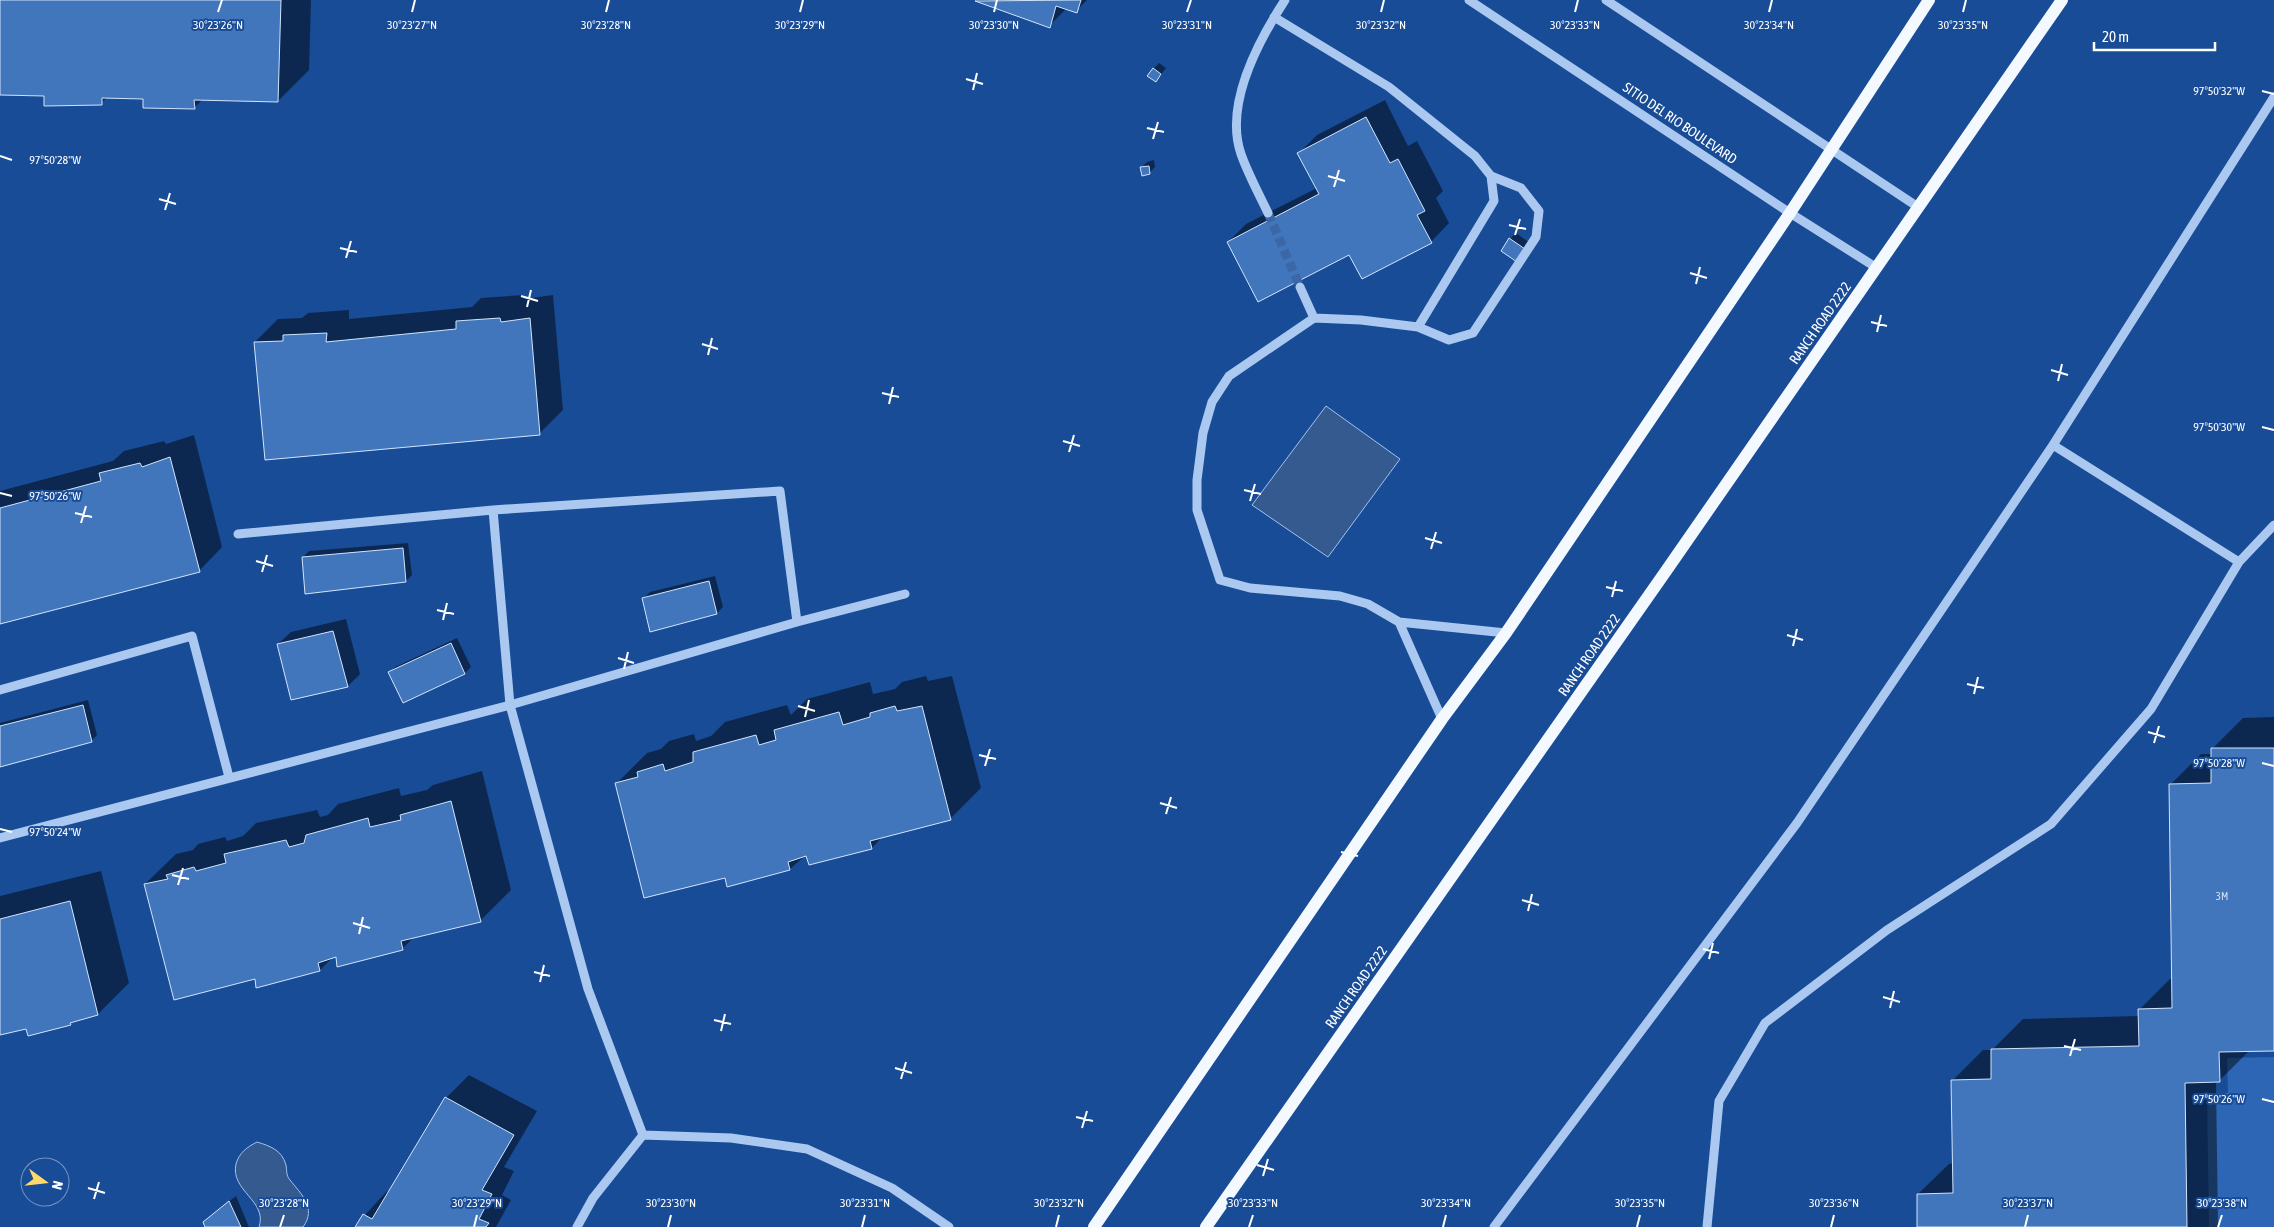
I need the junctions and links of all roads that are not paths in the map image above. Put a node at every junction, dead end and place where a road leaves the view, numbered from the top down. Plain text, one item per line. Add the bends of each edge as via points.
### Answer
1 (1285, 0) edge
2 (1469, 0) edge
3 (1606, 0) edge
4 (1929, 0) edge
5 (2062, 0) edge
6 (1274, 17) junction
7 (2274, 97) edge
8 (1832, 148) junction
9 (1490, 176) junction
10 (1918, 207) junction
11 (1268, 213) tunnel mouth
12 (1790, 213) junction
13 (1877, 268) junction
14 (1300, 287) tunnel mouth
15 (1314, 318) junction
16 (1418, 327) junction
17 (2053, 445) junction
18 (493, 510) junction
19 (2274, 525) edge
20 (238, 534) dead end
21 (2239, 562) junction
22 (905, 594) dead end
23 (797, 622) junction
24 (1399, 622) junction
25 (1506, 633) junction
26 (0, 690) edge
27 (510, 705) junction
28 (1442, 719) junction
29 (229, 777) junction
30 (0, 838) edge
31 (644, 1135) junction
32 (577, 1227) edge
33 (949, 1227) edge
34 (1094, 1227) edge
35 (1206, 1227) edge
36 (1494, 1227) edge
37 (1707, 1227) edge

1 - 6 street
2 - 12 street, SITIO DEL RIO BOULEVARD
3 - 8 street
4 - 8 main road
5 - 10 main road, RANCH ROAD 2222
6 - 9 street via 1389,87 1475,156
6 - 11 street via 1246,74 1236,112 1240,152
7 - 17 street
8 - 10 street
8 - 12 main road
9 - 16 street via 1494,201
9 - 16 street via 1521,188 1539,211 1536,237 1473,333 1449,340
10 - 13 main road, RANCH ROAD 2222
12 - 13 street, SITIO DEL RIO BOULEVARD
12 - 25 main road
13 - 35 main road, RANCH ROAD 2222
14 - 15 street
15 - 16 street
15 - 24 street via 1229,376 1212,402 1203,433 1197,510 1220,580 1250,588 1340,596 1368,604
17 - 21 street
17 - 36 street via 1796,823
18 - 20 street
18 - 23 street via 780,491
18 - 27 street
19 - 21 street
21 - 37 street via 2151,709 2051,824 1887,930 1765,1023 1719,1100
22 - 23 street
23 - 27 street
24 - 25 street
24 - 28 street
25 - 28 main road
26 - 29 street via 192,636
27 - 29 street
27 - 31 street via 588,989
28 - 34 main road
29 - 30 street
31 - 32 street via 593,1198
31 - 33 street via 731,1138 807,1149 892,1188

